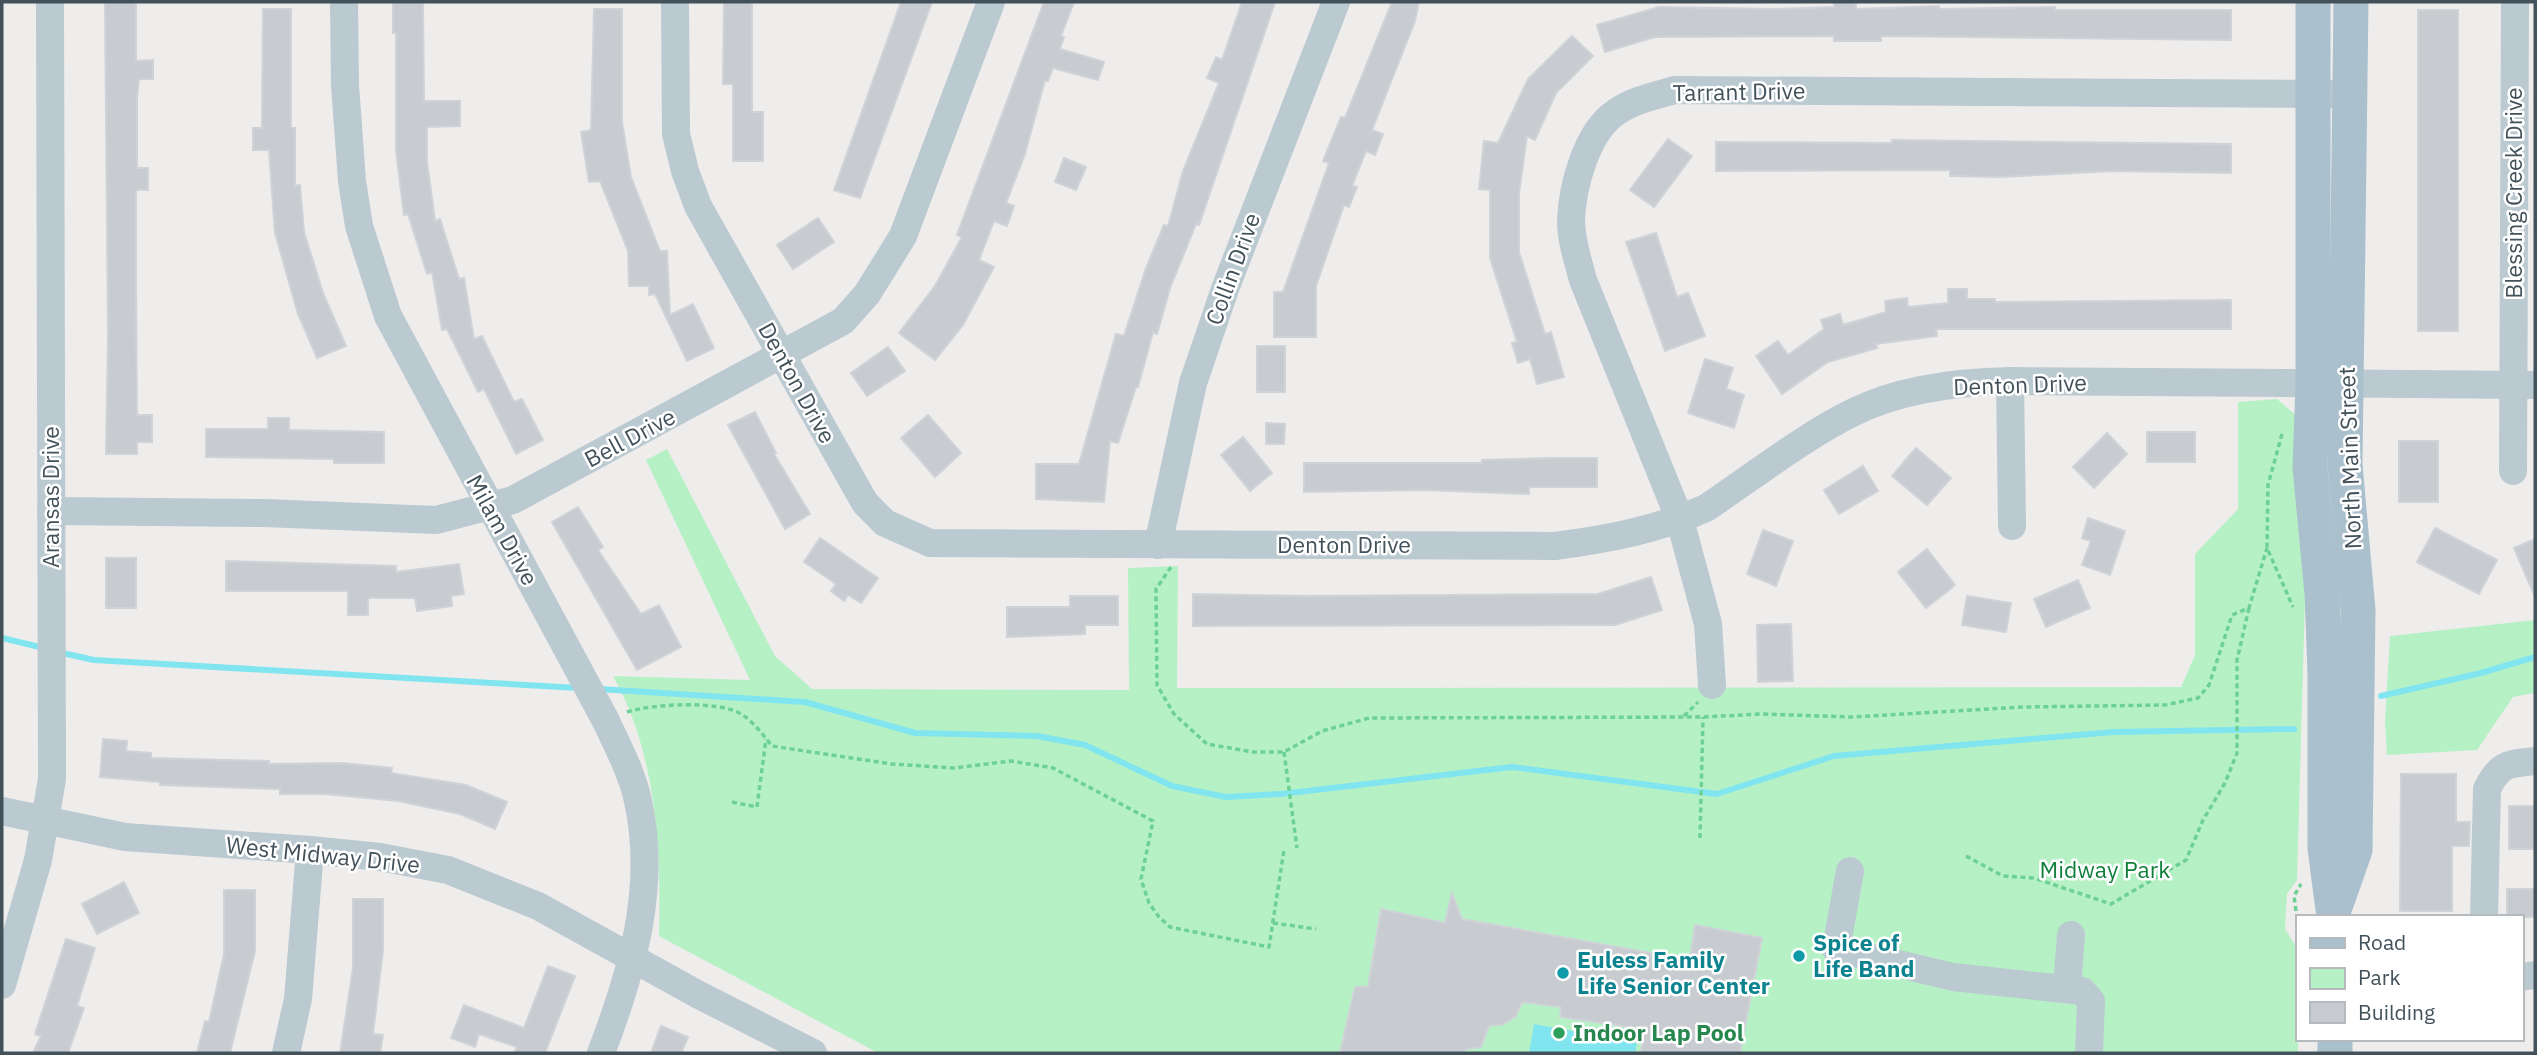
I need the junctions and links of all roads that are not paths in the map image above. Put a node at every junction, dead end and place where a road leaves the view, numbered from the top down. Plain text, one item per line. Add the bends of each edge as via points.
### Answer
1 (50, 2) edge
2 (344, 2) edge
3 (675, 2) edge
4 (991, 2) edge
5 (1336, 2) edge
6 (2313, 2) edge
7 (2351, 2) edge
8 (2515, 2) edge
9 (2313, 93) junction
10 (2350, 94) junction
11 (781, 355) junction
12 (2010, 381) junction
13 (2329, 385) junction
14 (2524, 385) edge
15 (2513, 471) dead end
16 (489, 507) junction
17 (51, 511) junction
18 (1680, 520) junction
19 (2011, 526) dead end
20 (1168, 545) junction
21 (1712, 685) dead end
22 (2535, 761) edge
23 (2, 811) edge
24 (47, 822) junction
25 (310, 849) junction
26 (1850, 872) dead end
27 (2334, 914) edge
28 (2484, 915) edge
29 (2071, 935) dead end
30 (635, 959) junction
31 (2, 985) edge
32 (2067, 988) junction
33 (286, 1053) edge
34 (601, 1053) edge
35 (813, 1053) edge
36 (2089, 1053) edge

1 - 17 street, Aransas Drive
2 - 16 street, Milam Drive via 347,129 359,226 387,316
3 - 11 street, Denton Drive via 676,134 685,171 698,206
4 - 11 street, Bell Drive via 903,236 884,269 843,321
5 - 20 street, Collin Drive via 1224,289 1197,372
6 - 9 main road, North Main Street
7 - 10 main road, North Main Street
8 - 14 street, Blessing Creek Drive
9 - 10 street, Tarrant Drive
9 - 13 main road, North Main Street
9 - 18 street, Tarrant Drive via 1675,90 1638,100 1612,114 1595,136 1583,165 1571,222 1583,280
10 - 13 main road, North Main Street
11 - 16 street, Bell Drive via 513,500
11 - 20 street, Denton Drive via 865,503 904,534 930,543 964,546
12 - 13 street, Denton Drive
12 - 18 street, Denton Drive via 1925,390 1854,411 1706,508
12 - 19 street
13 - 14 street, Denton Drive
13 - 27 main road, North Main Street via 2345,465 2358,610 2341,694 2340,769 2355,849
14 - 15 street, Blessing Creek Drive
16 - 17 street, Bell Drive via 436,520
16 - 30 street, Milam Drive via 627,767 643,830 646,864
17 - 24 street, Aransas Drive via 52,779
18 - 20 street, Denton Drive via 1602,540 1555,546
18 - 21 street, Tarrant Drive via 1708,624
22 - 28 street via 2507,764 2495,773 2487,789
23 - 24 street, West Midway Drive
24 - 25 street, West Midway Drive via 125,837
24 - 31 street, Aransas Drive
25 - 30 street, West Midway Drive via 448,870 538,906
25 - 33 street via 298,999
26 - 32 street via 1836,950 1953,977
29 - 32 street
30 - 34 street, Milam Drive
30 - 35 street, West Midway Drive
32 - 36 street via 2082,991 2091,1001

